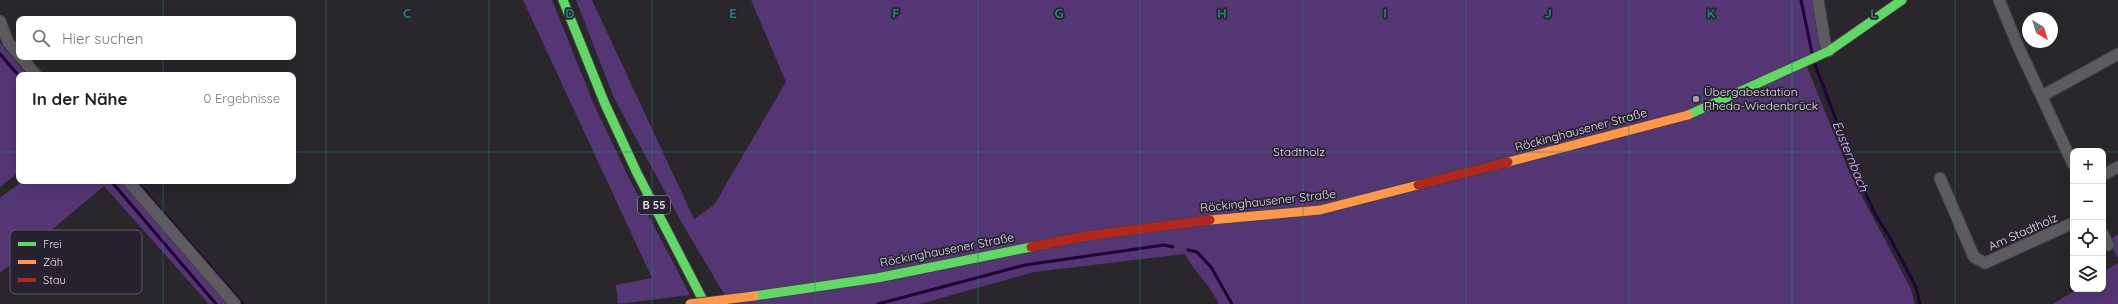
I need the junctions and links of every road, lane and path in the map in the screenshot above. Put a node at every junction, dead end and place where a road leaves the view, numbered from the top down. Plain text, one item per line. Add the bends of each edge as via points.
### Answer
1 (563, 0) edge
2 (1818, 0) edge
3 (1902, 0) edge
4 (1999, 0) edge
5 (0, 21) edge
6 (16, 51) edge
7 (1825, 53) junction
8 (2118, 54) edge
9 (23, 60) edge
10 (33, 72) edge
11 (2042, 96) junction
12 (2070, 157) edge
13 (2118, 167) edge
14 (2106, 173) edge
15 (1940, 178) dead end
16 (131, 184) edge
17 (2070, 224) edge
18 (2106, 241) edge
19 (2108, 245) dead end
20 (235, 304) edge
21 (690, 304) edge
22 (705, 304) edge

1 - 22 street, B 55 via 605,104 637,173
2 - 7 street
3 - 7 street, Röckinghausener Straße
4 - 11 street
5 - 6 street via 8,42
7 - 21 street, Röckinghausener Straße, bridge via 1700,110 1672,120 1320,210 1086,236 877,278
8 - 11 street
9 - 10 street
11 - 12 street
13 - 14 street
15 - 17 street, Am Stadtholz via 1974,257 1985,263
16 - 20 street
18 - 19 street

